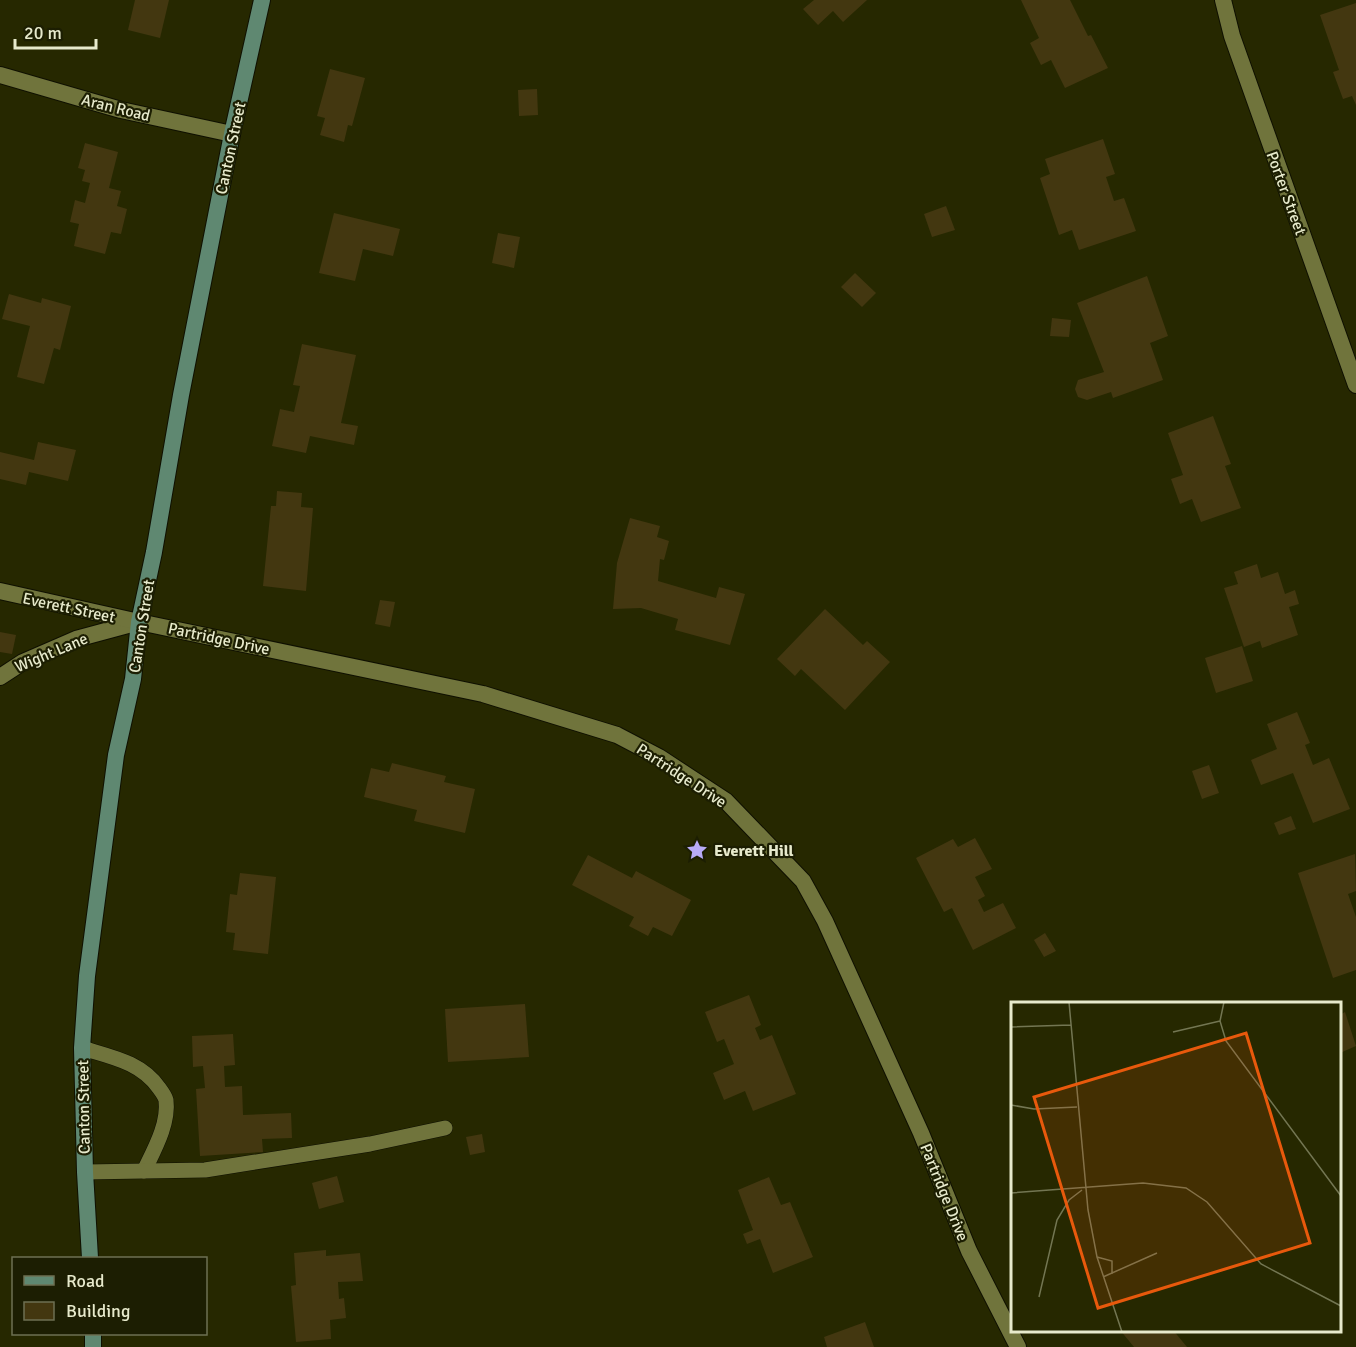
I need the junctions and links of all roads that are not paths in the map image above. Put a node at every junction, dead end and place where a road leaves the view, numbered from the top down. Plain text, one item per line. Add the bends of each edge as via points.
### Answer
1 (262, 0) edge
2 (1223, 0) edge
3 (0, 75) edge
4 (232, 134) junction
5 (1356, 385) edge
6 (0, 591) edge
7 (139, 622) junction
8 (0, 677) edge
9 (82, 1048) junction
10 (445, 1128) dead end
11 (144, 1171) junction
12 (84, 1172) junction
13 (90, 1257) edge
14 (1018, 1347) edge

1 - 4 main road, Canton Street
2 - 5 street, Porter Street via 1232,36
3 - 4 street, Aran Road via 121,110
4 - 7 main road, Canton Street
6 - 7 street, Everett Street
7 - 8 street, Wight Lane via 76,639 23,662
7 - 9 main road, Canton Street via 133,679 116,755 87,976
7 - 14 street, Partridge Drive via 483,694 617,735 726,801 803,881 825,921 921,1133 969,1251
9 - 11 lane via 124,1060 151,1077 166,1098 165,1118
9 - 12 main road, Canton Street
10 - 11 lane via 205,1170
11 - 12 lane
12 - 13 main road, Canton Street

